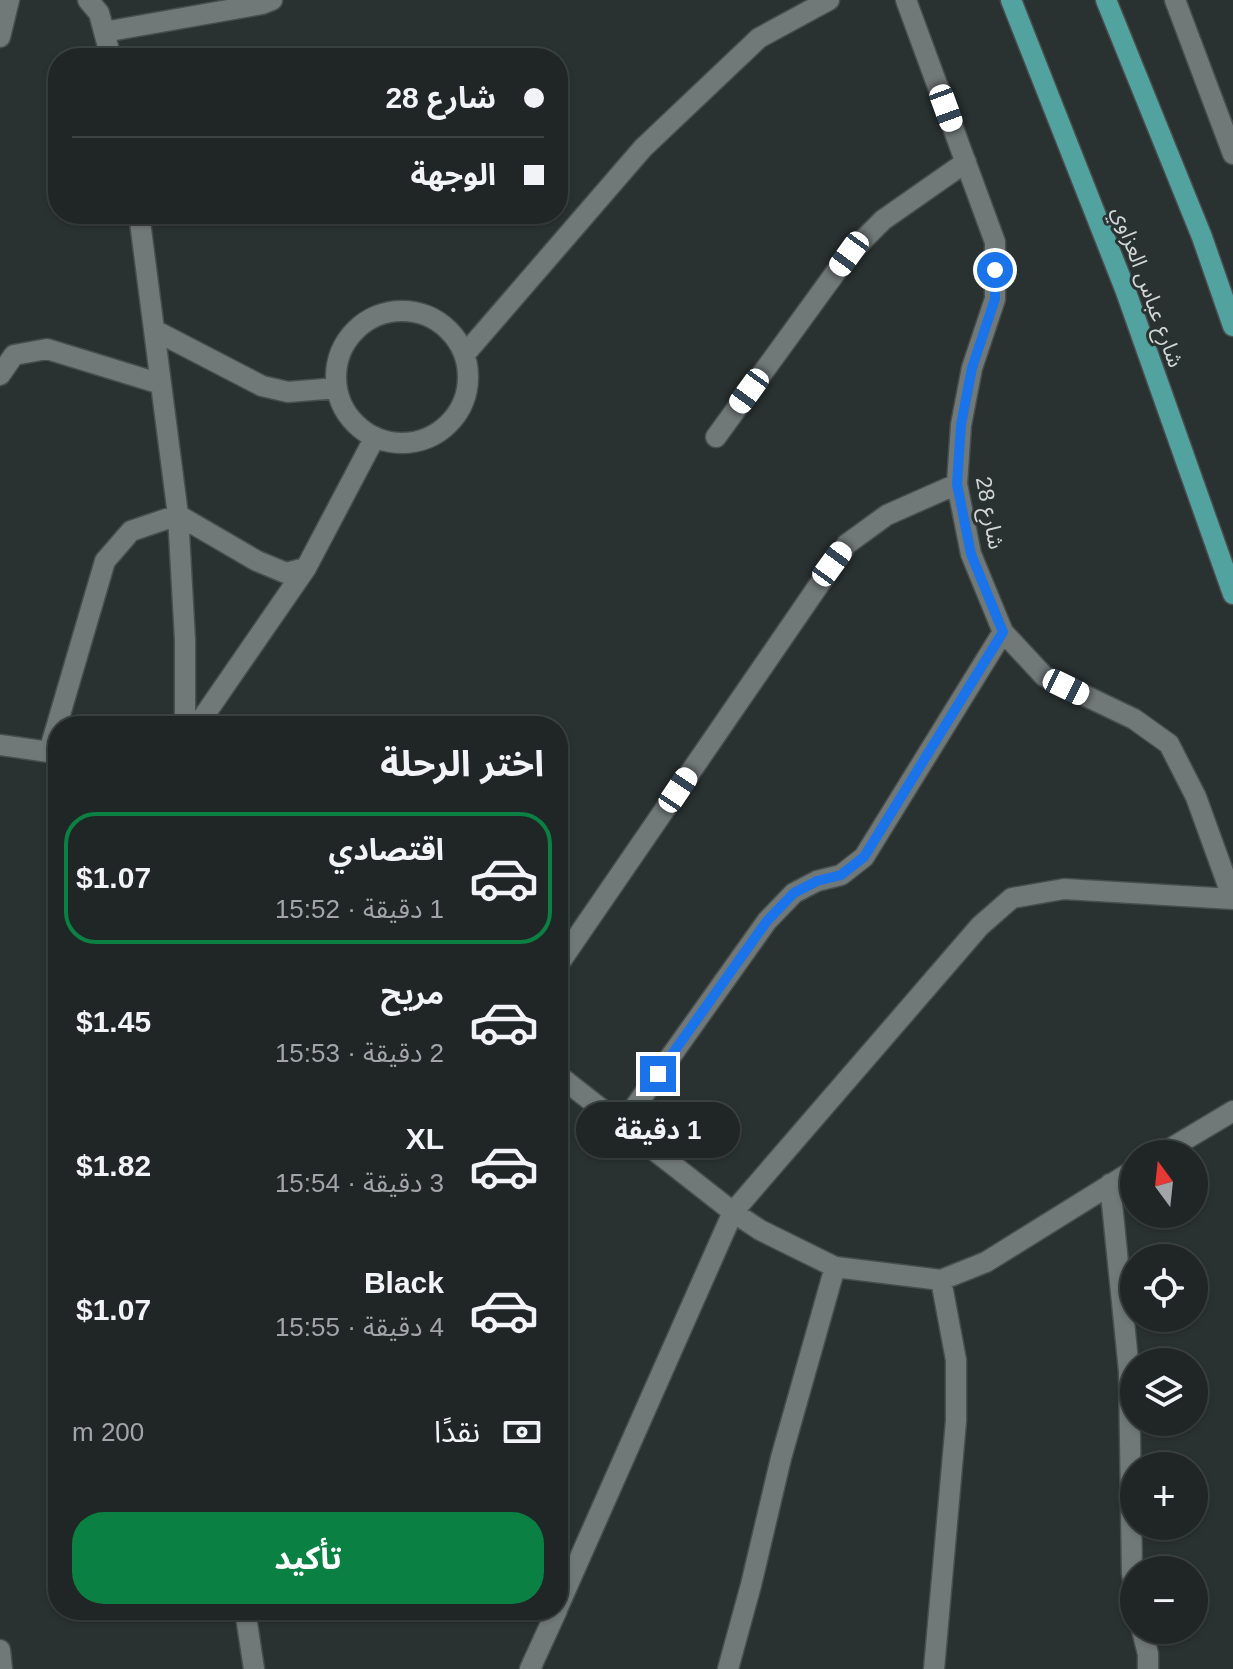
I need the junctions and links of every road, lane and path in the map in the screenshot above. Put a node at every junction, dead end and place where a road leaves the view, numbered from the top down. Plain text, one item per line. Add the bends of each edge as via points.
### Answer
1 (9, 0) edge
2 (88, 0) edge
3 (272, 0) edge
4 (829, 0) edge
5 (906, 0) edge
6 (1011, 0) edge
7 (1106, 0) edge
8 (1175, 0) edge
9 (104, 32) junction
10 (0, 37) edge
11 (108, 48) edge
12 (1233, 154) edge
13 (966, 162) junction
14 (140, 224) edge
15 (1233, 326) edge
16 (154, 330) junction
17 (465, 354) junction
18 (0, 375) edge
19 (161, 384) junction
20 (337, 388) junction
21 (375, 437) junction
22 (716, 437) dead end
23 (957, 484) junction
24 (178, 515) junction
25 (306, 568) junction
26 (1233, 594) edge
27 (1003, 632) junction
28 (63, 716) edge
29 (185, 716) edge
30 (204, 716) edge
31 (0, 745) edge
32 (48, 750) edge
33 (1233, 899) edge
34 (568, 950) edge
35 (568, 1083) edge
36 (1233, 1111) edge
37 (622, 1125) junction
38 (1184, 1140) edge
39 (1120, 1178) edge
40 (1110, 1184) junction
41 (733, 1212) junction
42 (835, 1267) junction
43 (941, 1280) junction
44 (1132, 1556) edge
45 (568, 1583) edge
46 (247, 1620) edge
47 (552, 1620) edge
48 (1146, 1644) edge
49 (0, 1650) edge
50 (2, 1669) edge
51 (254, 1669) edge
52 (530, 1669) edge
53 (728, 1669) edge
54 (934, 1669) edge
55 (1148, 1669) edge

1 - 10 street
2 - 9 street via 99,13
3 - 9 street
4 - 17 street via 759,38 643,148
5 - 13 street, شارع 28
6 - 26 main road, شارع عباس العزاوي via 1125,289
7 - 15 main road
8 - 12 street
9 - 11 street
13 - 22 street via 883,220 849,254
13 - 23 street, شارع 28 via 995,242 995,299 972,368
14 - 16 street
16 - 19 street
16 - 20 street via 262,386 288,392
17 - 20 street via 442,323 398,310 359,326 337,365
17 - 21 street via 469,375 454,418 420,441 397,443
18 - 19 street via 14,355 47,349
19 - 24 street
20 - 21 street via 345,409
21 - 25 street
23 - 27 street, شارع 28 via 971,554
23 - 34 street via 887,515 847,544
24 - 25 street via 257,561 286,573
24 - 28 street via 131,531 105,561
24 - 29 street
25 - 30 street
27 - 33 street, شارع 28 via 1044,676 1134,719 1169,744 1196,797
27 - 37 street via 864,857 841,875 794,893 767,921
31 - 32 street
33 - 41 street via 1064,889 1012,898 980,926
35 - 37 street
36 - 38 street
37 - 41 street
39 - 40 street
40 - 43 street via 986,1262
40 - 44 street via 1129,1371
41 - 42 street
41 - 45 street
42 - 43 street
42 - 53 street
43 - 54 street via 956,1360 956,1421
46 - 51 street
47 - 52 street
48 - 55 street
49 - 50 street

